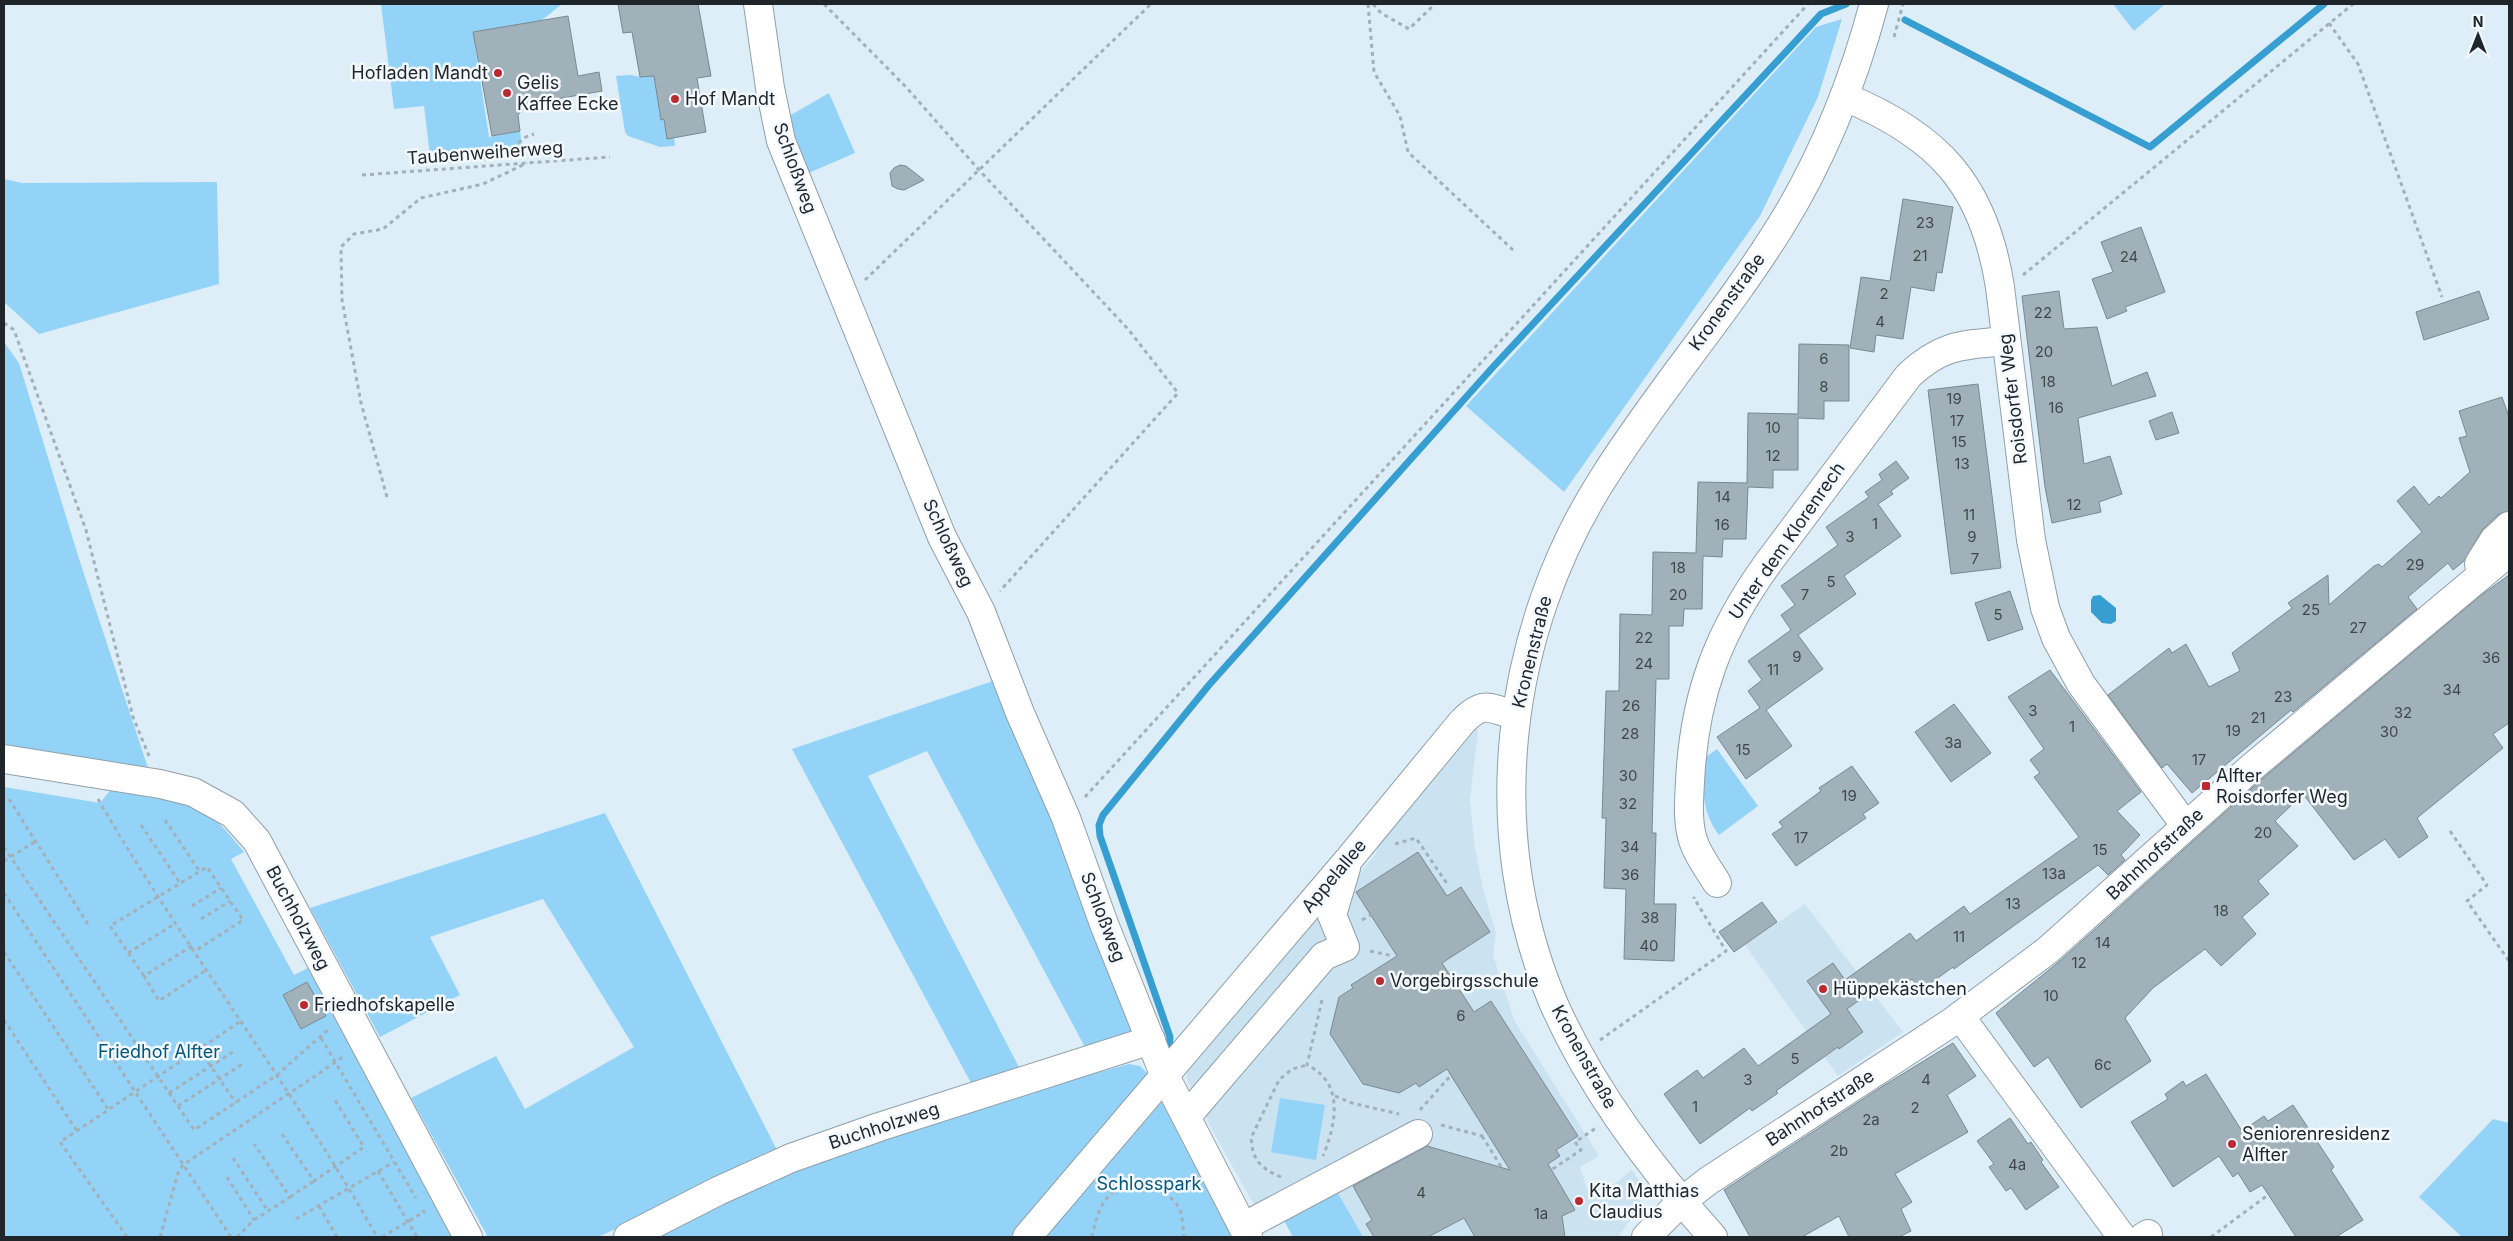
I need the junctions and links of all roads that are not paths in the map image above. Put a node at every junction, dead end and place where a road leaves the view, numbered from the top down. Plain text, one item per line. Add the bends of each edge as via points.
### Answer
1 (758, 4) edge
2 (1873, 9) edge
3 (1845, 97) junction
4 (2006, 341) junction
5 (2509, 526) edge
6 (2509, 552) edge
7 (2461, 590) junction
8 (1516, 715) junction
9 (4, 759) edge
10 (2185, 825) junction
11 (1349, 859) junction
12 (1717, 883) road end
13 (1960, 1016) junction
14 (1151, 1040) junction
15 (1164, 1074) junction
16 (1187, 1116) junction
17 (1417, 1124) road end
18 (1681, 1202) junction
19 (1246, 1232) edge
20 (2138, 1236) edge
21 (468, 1237) edge
22 (628, 1237) edge
23 (1027, 1237) edge
24 (1646, 1237) edge
25 (1713, 1237) edge

1 - 14 street, Schloßweg via 781,141 942,538 981,612 1066,818
2 - 3 street
3 - 4 street, Roisdorfer Weg via 1915,134 1952,167 1968,189 1983,218 1992,246
3 - 8 street, Kronenstraße via 1811,171 1780,227 1637,427 1582,513 1542,606 1527,655
4 - 10 street, Roisdorfer Weg via 2032,548 2040,594 2051,626 2081,684
4 - 12 street, Unter dem Klorenrech via 1960,345 1944,350 1909,374 1773,556 1729,622 1707,672 1699,701 1690,770 1694,842
5 - 7 street, Bahnhofstraße via 2494,540
6 - 7 street, Bahnhofstraße
7 - 10 street, Bahnhofstraße
8 - 11 street, Appelallee via 1485,707 1471,712
8 - 18 street, Kronenstraße via 1511,798 1520,884 1545,980 1561,1020 1603,1096
9 - 21 street, Buchholzweg via 160,784 193,792 233,814 257,841
10 - 13 street, Bahnhofstraße via 2085,919
11 - 15 street, Appelallee
11 - 16 street via 1332,915 1345,947 1324,956
13 - 18 street, Bahnhofstraße
13 - 20 street
14 - 15 street, Schloßweg
14 - 22 street, Buchholzweg via 791,1158
15 - 16 street, Schloßweg
15 - 23 street
16 - 19 street, Schloßweg
17 - 19 street
18 - 24 street, Bahnhofstraße
18 - 25 street, Kronenstraße

